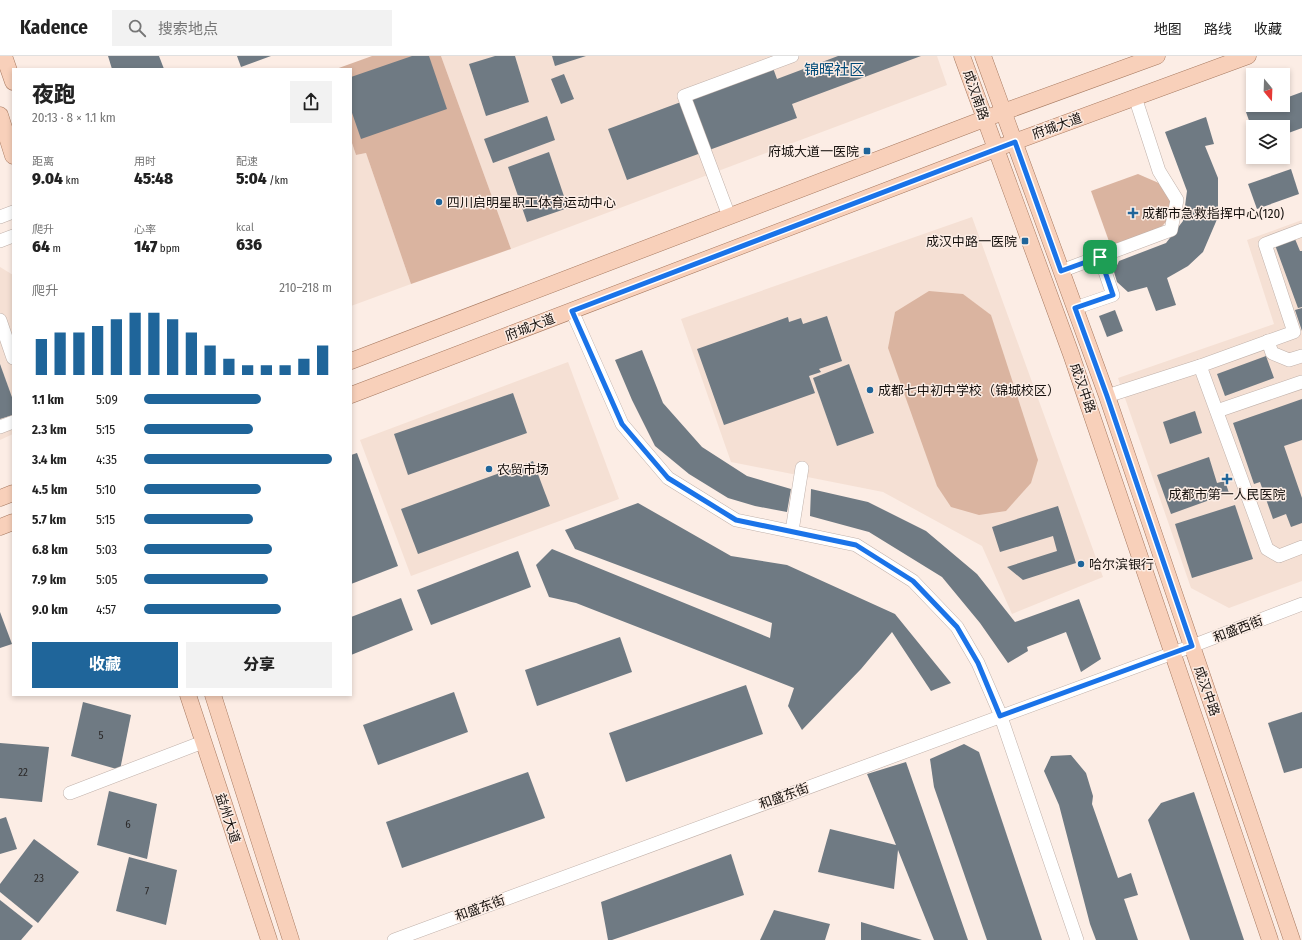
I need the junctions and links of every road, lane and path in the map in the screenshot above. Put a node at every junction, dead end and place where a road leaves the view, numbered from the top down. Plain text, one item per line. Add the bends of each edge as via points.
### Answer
1 (4, 56) edge
2 (792, 56) edge
3 (962, 56) edge
4 (983, 56) edge
5 (1157, 56) edge
6 (1248, 56) edge
7 (12, 79) edge
8 (1135, 97) junction
9 (0, 116) edge
10 (984, 119) junction
11 (1006, 119) junction
12 (990, 134) joint
13 (1015, 142) junction
14 (995, 149) junction
15 (12, 153) edge
16 (12, 212) edge
17 (729, 216) junction
18 (0, 217) edge
19 (1302, 230) edge
20 (12, 236) edge
21 (0, 241) edge
22 (1100, 257) junction
23 (1061, 271) junction
24 (1075, 308) junction
25 (572, 311) junction
26 (0, 320) edge
27 (1268, 341) junction
28 (12, 355) edge
29 (1302, 356) edge
30 (352, 361) edge
31 (1200, 366) junction
32 (1302, 382) edge
33 (352, 395) edge
34 (1107, 396) junction
35 (1217, 411) junction
36 (12, 422) edge
37 (0, 427) edge
38 (802, 468) dead end
39 (12, 493) edge
40 (0, 498) edge
41 (12, 522) edge
42 (0, 527) edge
43 (792, 532) junction
44 (1302, 547) edge
45 (1302, 604) edge
46 (1192, 646) junction
47 (1173, 652) junction
48 (188, 696) edge
49 (213, 696) edge
50 (1001, 716) junction
51 (203, 742) junction
52 (70, 793) dead end
53 (269, 940) edge
54 (291, 940) edge
55 (394, 940) edge
56 (1076, 940) edge
57 (1270, 940) edge
58 (1292, 940) edge

1 - 7 main road
2 - 17 street via 684,96
3 - 10 main road, 成汉南路
4 - 11 main road, 成汉南路
5 - 11 main road
6 - 8 main road, 府城大道
8 - 13 main road, 府城大道
8 - 22 street via 1159,171 1177,200 1171,230
9 - 15 main road
10 - 11 main road
10 - 12 main road, 成汉南路
10 - 17 main road
11 - 13 main road, 成汉中路
12 - 14 main road, 成汉中路
13 - 14 main road, 府城大道
13 - 23 main road, 成汉中路
14 - 25 main road, 府城大道
14 - 47 main road, 成汉中路 via 1071,354
16 - 18 street
17 - 30 main road
19 - 27 street via 1265,244 1294,332
20 - 21 street
22 - 23 street
22 - 24 street via 1113,295
23 - 24 main road, 成汉中路
24 - 34 main road, 成汉中路
25 - 33 main road, 府城大道
25 - 43 street via 622,424 668,478 736,520
26 - 28 street
27 - 29 street via 1272,353 1289,360
27 - 31 street
31 - 34 street
31 - 35 street
32 - 35 street
34 - 46 main road, 成汉中路
35 - 44 street via 1267,549 1279,556
36 - 37 street
38 - 43 street
39 - 40 main road
41 - 42 main road
43 - 50 street via 856,545 913,581 957,627 978,663
45 - 46 street, 和盛西街
46 - 47 street, 和盛西街
46 - 58 main road, 成汉中路
47 - 50 street, 和盛东街
47 - 57 main road, 成汉中路
48 - 51 main road, 益州大道
49 - 54 main road, 益州大道
50 - 55 street, 和盛东街
50 - 56 street
51 - 52 street
51 - 53 main road, 益州大道

